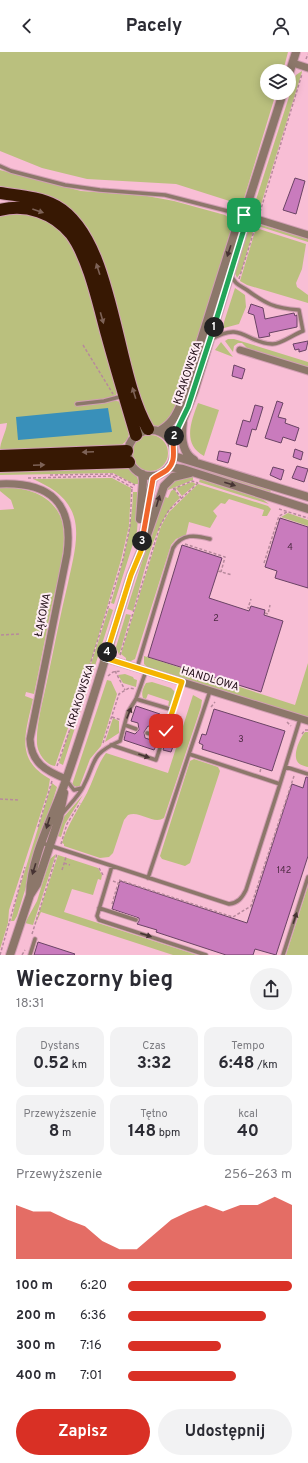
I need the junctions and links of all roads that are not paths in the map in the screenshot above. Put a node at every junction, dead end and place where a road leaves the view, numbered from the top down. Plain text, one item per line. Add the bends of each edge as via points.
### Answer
1 (296, 52) edge
2 (293, 63) joint
3 (307, 67) edge
4 (281, 100) edge
5 (0, 166) edge
6 (0, 193) edge
7 (0, 210) edge
8 (244, 215) junction
9 (308, 235) edge
10 (231, 274) junction
11 (236, 284) junction
12 (226, 288) junction
13 (215, 295) junction
14 (211, 340) junction
15 (240, 350) dead end
16 (308, 371) edge
17 (119, 398) junction
18 (77, 404) dead end
19 (183, 420) junction
20 (154, 430) junction
21 (136, 435) junction
22 (172, 444) junction
23 (0, 456) edge
24 (128, 456) junction
25 (174, 456) junction
26 (198, 462) junction
27 (0, 466) edge
28 (169, 467) junction
29 (192, 472) junction
30 (142, 474) junction
31 (156, 476) junction
32 (0, 484) edge
33 (281, 489) junction
34 (308, 497) edge
35 (277, 504) junction
36 (308, 509) edge
37 (210, 539) dead end
38 (141, 551) junction
39 (131, 575) junction
40 (105, 658) junction
41 (136, 668) junction
42 (146, 671) junction
43 (182, 682) junction
44 (210, 691) junction
45 (136, 699) junction
46 (173, 710) junction
47 (300, 719) junction
48 (308, 721) edge
49 (125, 723) junction
50 (136, 729) dead end
51 (147, 733) dead end
52 (163, 738) junction
53 (111, 745) junction
54 (189, 754) junction
55 (286, 767) junction
56 (306, 774) edge
57 (66, 778) junction
58 (280, 784) junction
59 (83, 788) junction
60 (59, 818) junction
61 (46, 844) junction
62 (112, 866) junction
63 (308, 877) edge
64 (148, 878) junction
65 (100, 908) junction
66 (136, 920) dead end
67 (35, 939) dead end
68 (10, 955) edge
69 (30, 955) edge
70 (206, 955) edge
71 (283, 955) edge

1 - 2 street
2 - 3 street
4 - 8 street, KRAKOWSKA
5 - 8 lane via 65,185 165,195
20 -> 6 highway via 139,411 106,294 84,232 71,217 50,204 29,197
7 -> 17 highway via 22,208 42,212 59,222 72,236 82,254 92,283
8 - 9 street
8 - 10 street, KRAKOWSKA via 244,229
8 -> 13 street, KRAKOWSKA via 236,229
10 - 11 lane
10 - 12 street, KRAKOWSKA
11 - 12 lane
11 - 14 lane via 275,308 299,310 303,331 282,342 272,344 237,332 222,333
12 - 13 street
12 - 14 street, KRAKOWSKA
13 - 20 street, KRAKOWSKA via 176,415 170,424
14 - 19 street, KRAKOWSKA
15 - 16 street
17 - 18 lane
17 - 21 highway
19 - 22 street, KRAKOWSKA
19 - 26 street via 181,433 184,449
20 - 21 street
20 - 22 street via 167,436
21 - 24 street via 132,439
22 - 25 street
24 -> 23 highway
27 -> 24 highway
24 - 30 street via 136,471
25 - 26 street
25 - 28 street
26 - 33 street
28 - 29 street
28 - 31 street
29 -> 35 street
38 -> 29 street via 164,486 173,477
30 - 31 street
30 - 39 street, KRAKOWSKA via 142,508
31 - 38 street, KRAKOWSKA via 151,487
32 - 57 street, ŁĄKOWA via 27,484 44,491 59,504 69,526 67,554 30,739 31,749 38,763 46,770
33 - 34 street
33 - 35 lane
35 - 36 street
37 - 41 lane via 196,535 178,542 173,548
38 - 39 street, KRAKOWSKA
39 - 40 street, KRAKOWSKA
40 - 41 street, HANDLOWA
40 - 57 street, KRAKOWSKA
41 - 42 street, HANDLOWA
42 - 43 street, HANDLOWA
42 - 45 lane
43 - 44 street, HANDLOWA
43 - 46 lane
44 - 47 street, HANDLOWA
44 - 54 lane
45 - 46 lane
49 -> 45 lane
46 - 52 lane
47 - 48 street, HANDLOWA
47 - 55 lane
49 - 50 lane
49 - 53 lane via 120,741
51 - 52 lane
53 -> 52 lane via 156,760
53 - 59 lane via 103,748 94,760
54 - 58 lane
54 - 64 lane
55 - 56 lane
55 - 58 lane
57 - 59 lane via 74,790
57 - 60 street, KRAKOWSKA
57 -> 61 street, KRAKOWSKA via 51,814
58 - 64 lane via 246,890 239,900 229,904
59 - 60 lane
60 - 61 street, KRAKOWSKA
61 - 62 lane
61 - 68 street, KRAKOWSKA via 37,884 30,895
62 - 64 lane
62 - 65 lane
71 -> 63 lane
65 - 66 lane
65 -> 70 lane via 98,918 109,923
67 - 69 lane

